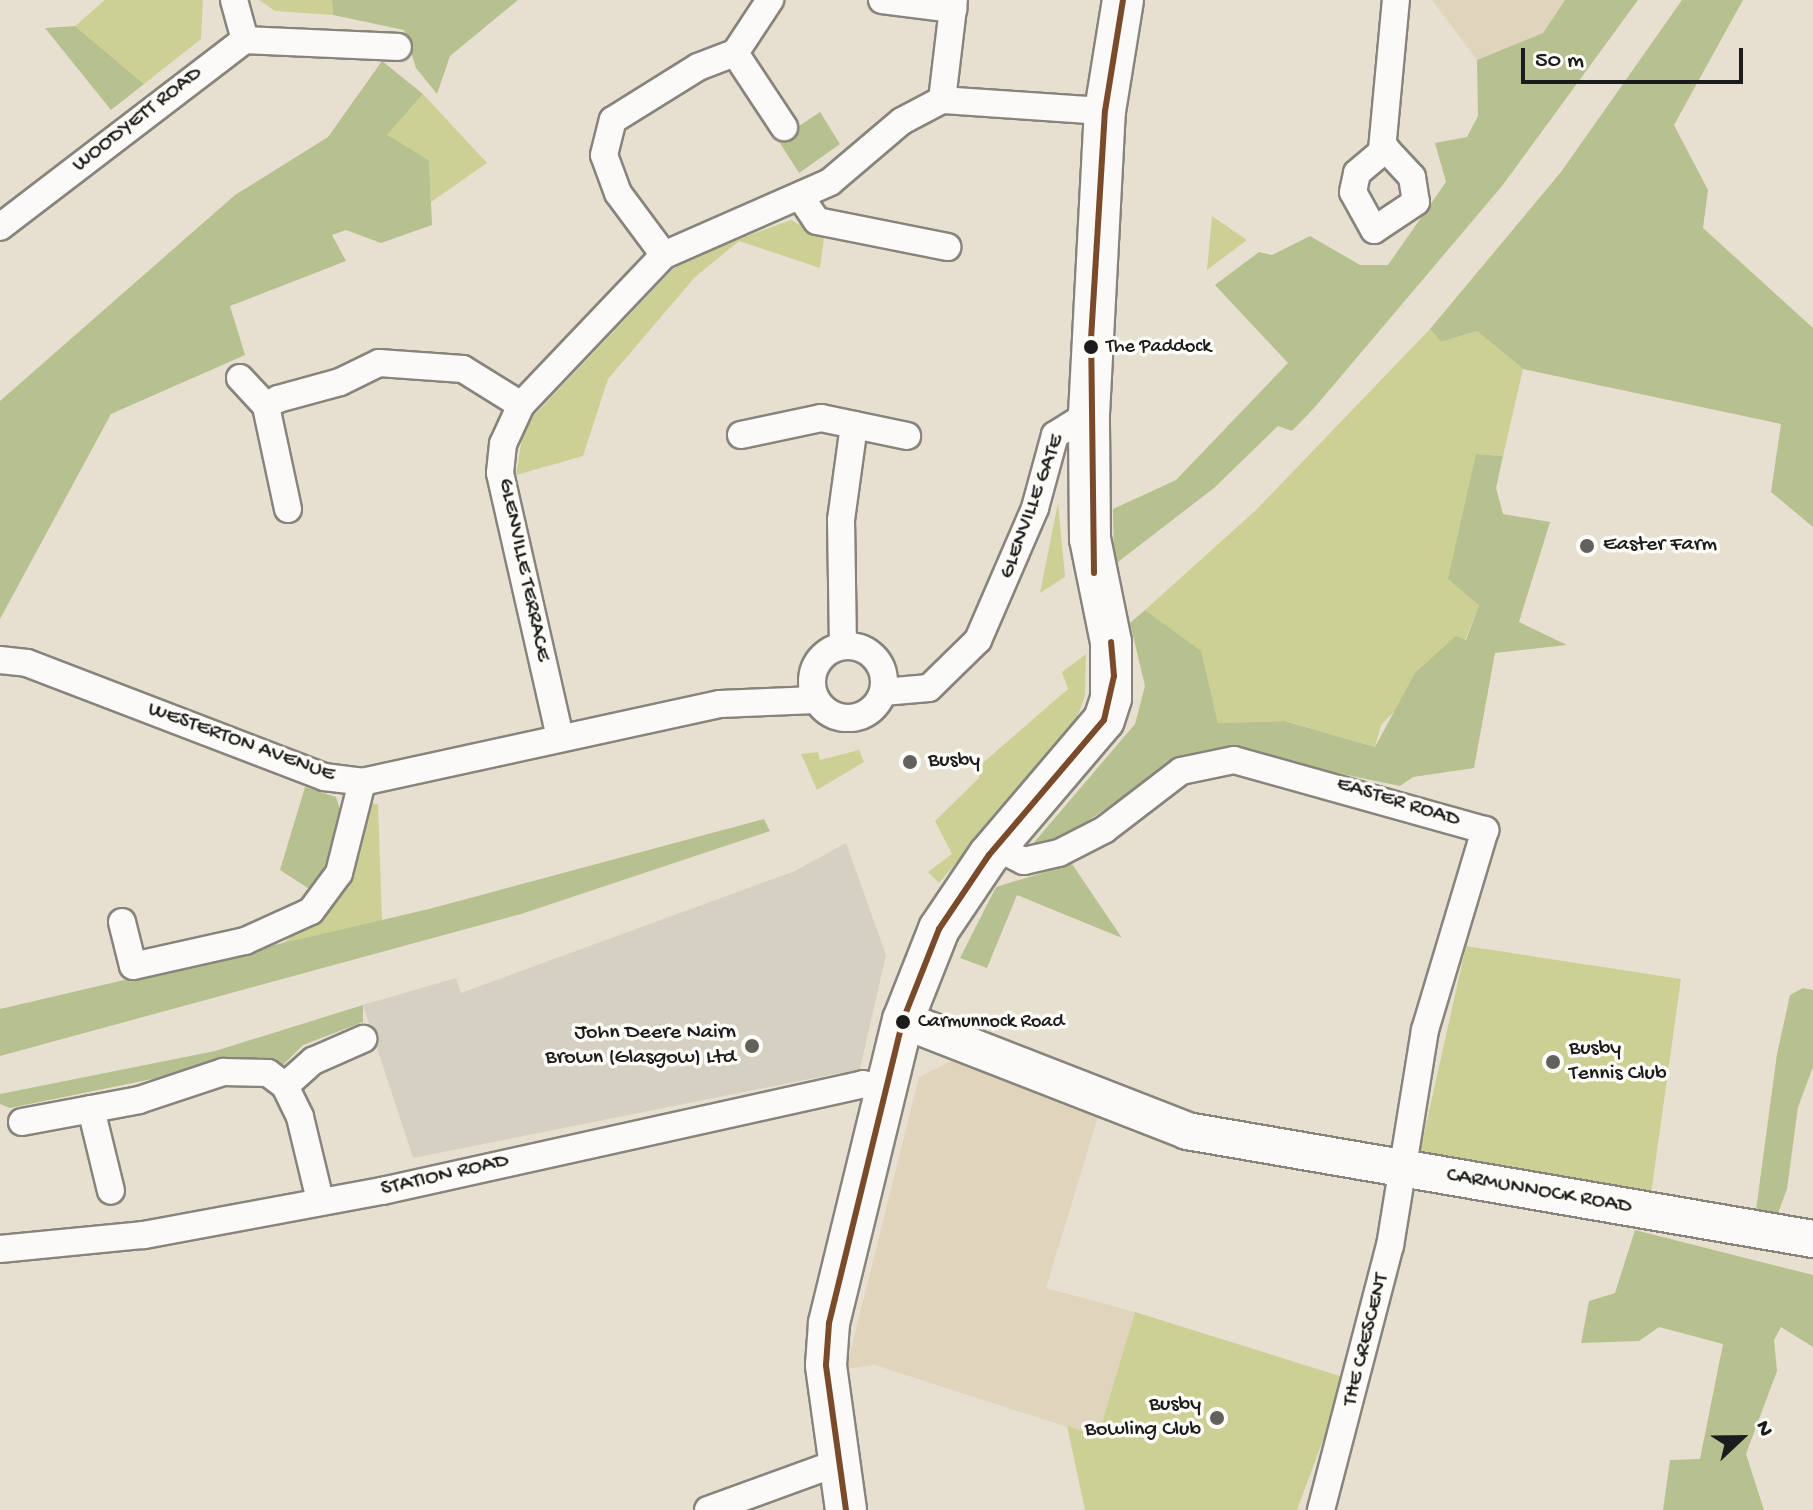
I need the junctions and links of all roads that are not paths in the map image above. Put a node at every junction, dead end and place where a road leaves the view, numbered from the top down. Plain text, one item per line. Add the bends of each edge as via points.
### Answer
1 (234, 0) edge
2 (770, 0) edge
3 (882, 0) edge
4 (1123, 0) edge
5 (1396, 0) edge
6 (954, 4) edge
7 (245, 40) junction
8 (398, 47) dead end
9 (735, 53) junction
10 (942, 100) junction
11 (1105, 111) junction
12 (784, 127) dead end
13 (1382, 150) dead end
14 (800, 196) junction
15 (0, 227) edge
16 (947, 247) dead end
17 (664, 255) junction
18 (240, 378) dead end
19 (521, 405) junction
20 (266, 406) junction
21 (1089, 414) junction
22 (854, 425) junction
23 (741, 435) dead end
24 (907, 436) dead end
25 (288, 509) dead end
26 (843, 646) junction
27 (0, 660) edge
28 (883, 692) junction
29 (815, 700) junction
30 (560, 737) junction
31 (362, 782) junction
32 (996, 847) junction
33 (122, 922) dead end
34 (903, 1020) junction
35 (363, 1039) dead end
36 (285, 1086) junction
37 (885, 1090) junction
38 (91, 1109) junction
39 (22, 1122) dead end
40 (1404, 1168) junction
41 (111, 1191) dead end
42 (320, 1200) junction
43 (1813, 1239) edge
44 (0, 1249) edge
45 (837, 1463) junction
46 (708, 1510) edge
47 (846, 1510) edge
48 (1321, 1510) edge

1 - 7 street
2 - 9 street
3 - 6 street
4 - 11 main road
5 - 13 street
6 - 10 street
7 - 8 street
7 - 15 street, WOODYETT ROAD
9 - 12 street
9 - 17 street via 698,67 613,120 604,155 618,193
10 - 11 street
10 - 14 street via 902,121 830,182
11 - 21 main road
14 - 16 street via 817,221
14 - 17 street
17 - 19 street
18 - 20 street
19 - 20 street via 463,369 379,363
19 - 30 street, GLENVILLE TERRACE via 503,444 500,473
20 - 25 street
21 - 28 street, GLENVILLE GATE via 1055,435 1035,508 978,640 929,688
21 - 32 main road via 1090,539 1111,642 1111,698 1104,720
22 - 23 street via 801,420
22 - 24 street
22 - 26 street via 841,520
26 - 28 street via 875,659
26 - 29 street via 815,666
27 - 31 street, WESTERTON AVENUE via 27,663 324,777
28 - 29 street via 866,715 852,719
29 - 30 street, WESTERTON AVENUE via 720,704
30 - 31 street, WESTERTON AVENUE
31 - 33 street via 339,873 311,911 245,941 133,966
32 - 34 main road via 939,929
32 - 40 street, EASTER ROAD via 1024,861 1059,853 1104,830 1181,771 1234,760 1485,830 1425,1030
34 - 37 main road
34 - 40 main road, CARMUNNOCK ROAD via 1187,1131
35 - 36 street via 313,1061
36 - 38 street via 268,1073 223,1072
36 - 42 street
37 - 42 street, STATION ROAD via 863,1084
37 - 45 main road via 829,1323
38 - 39 street
38 - 41 street
40 - 43 main road, CARMUNNOCK ROAD
40 - 48 street, THE CRESCENT
42 - 44 street, STATION ROAD via 144,1235
45 - 46 street
45 - 47 main road

